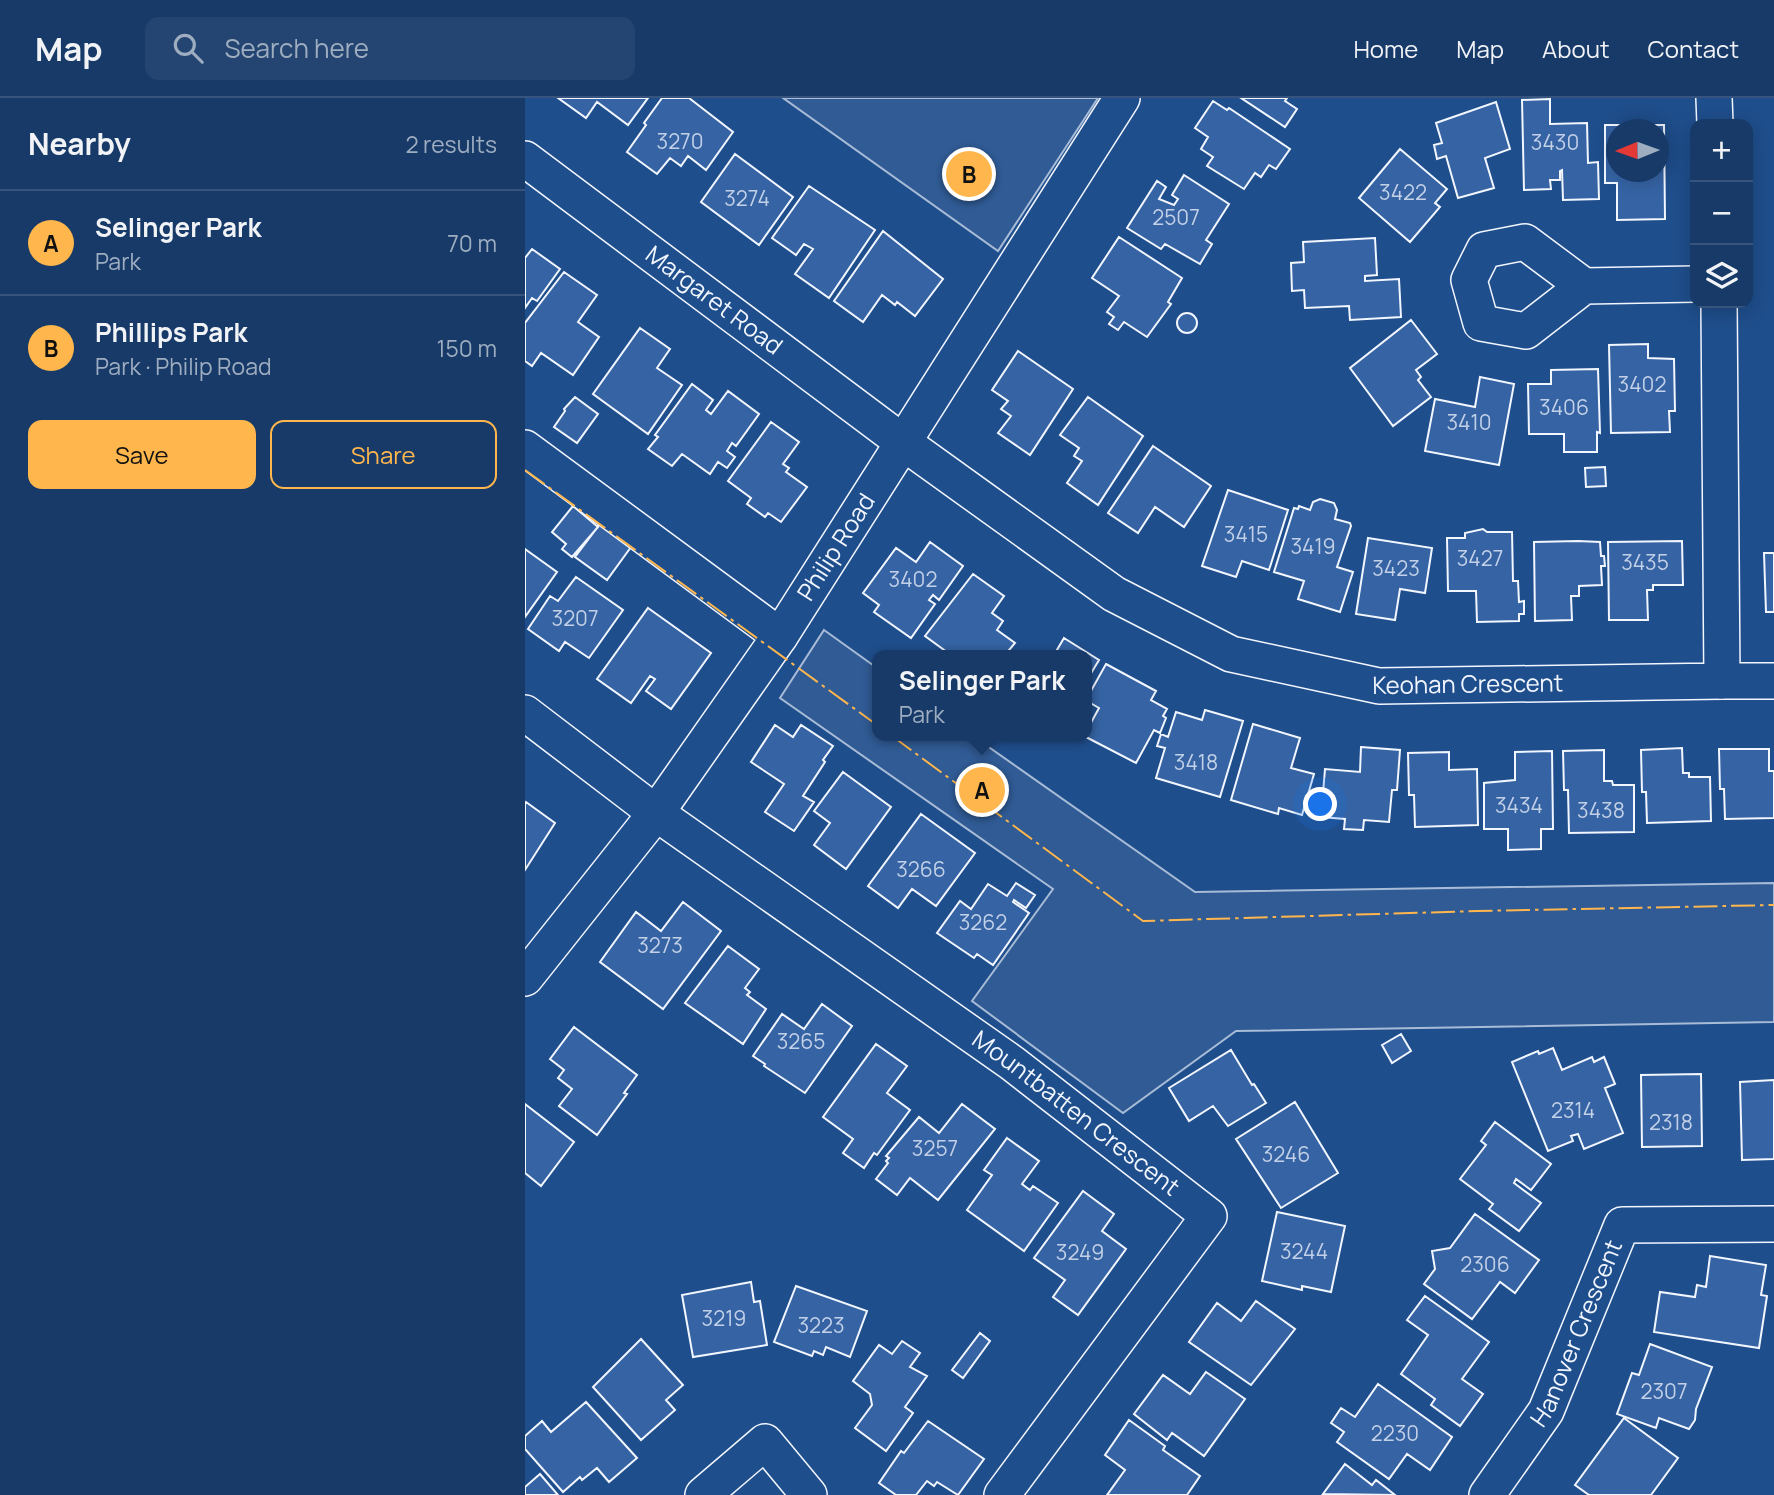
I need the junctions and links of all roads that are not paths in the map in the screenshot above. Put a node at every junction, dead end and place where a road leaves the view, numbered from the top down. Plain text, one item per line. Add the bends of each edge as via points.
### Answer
1 (1122, 98) edge
2 (1714, 98) edge
3 (1714, 119) edge
4 (525, 159) edge
5 (1690, 284) edge
6 (1584, 286) dead end
7 (1719, 308) edge
8 (904, 443) junction
9 (525, 448) edge
10 (780, 636) junction
11 (1722, 681) junction
12 (1774, 681) edge
13 (525, 712) edge
14 (656, 813) junction
15 (525, 978) edge
16 (1774, 1224) edge
17 (702, 1495) edge
18 (809, 1495) edge
19 (1002, 1495) edge
20 (1487, 1495) edge

1 - 8 street, Philip Road
2 - 3 street
4 - 8 street, Margaret Road
5 - 6 street
7 - 11 street
8 - 10 street, Philip Road
8 - 11 street, Keohan Crescent via 1114,594 1231,654 1379,686
9 - 10 street
10 - 14 street, Philip Road
11 - 12 street, Keohan Crescent
13 - 14 street
14 - 15 street, Philip Road
14 - 19 street, Mountbatten Crescent via 1012,1063 1209,1216
16 - 20 street, Hanover Crescent via 1622,1225 1546,1411
17 - 18 street via 765,1442

